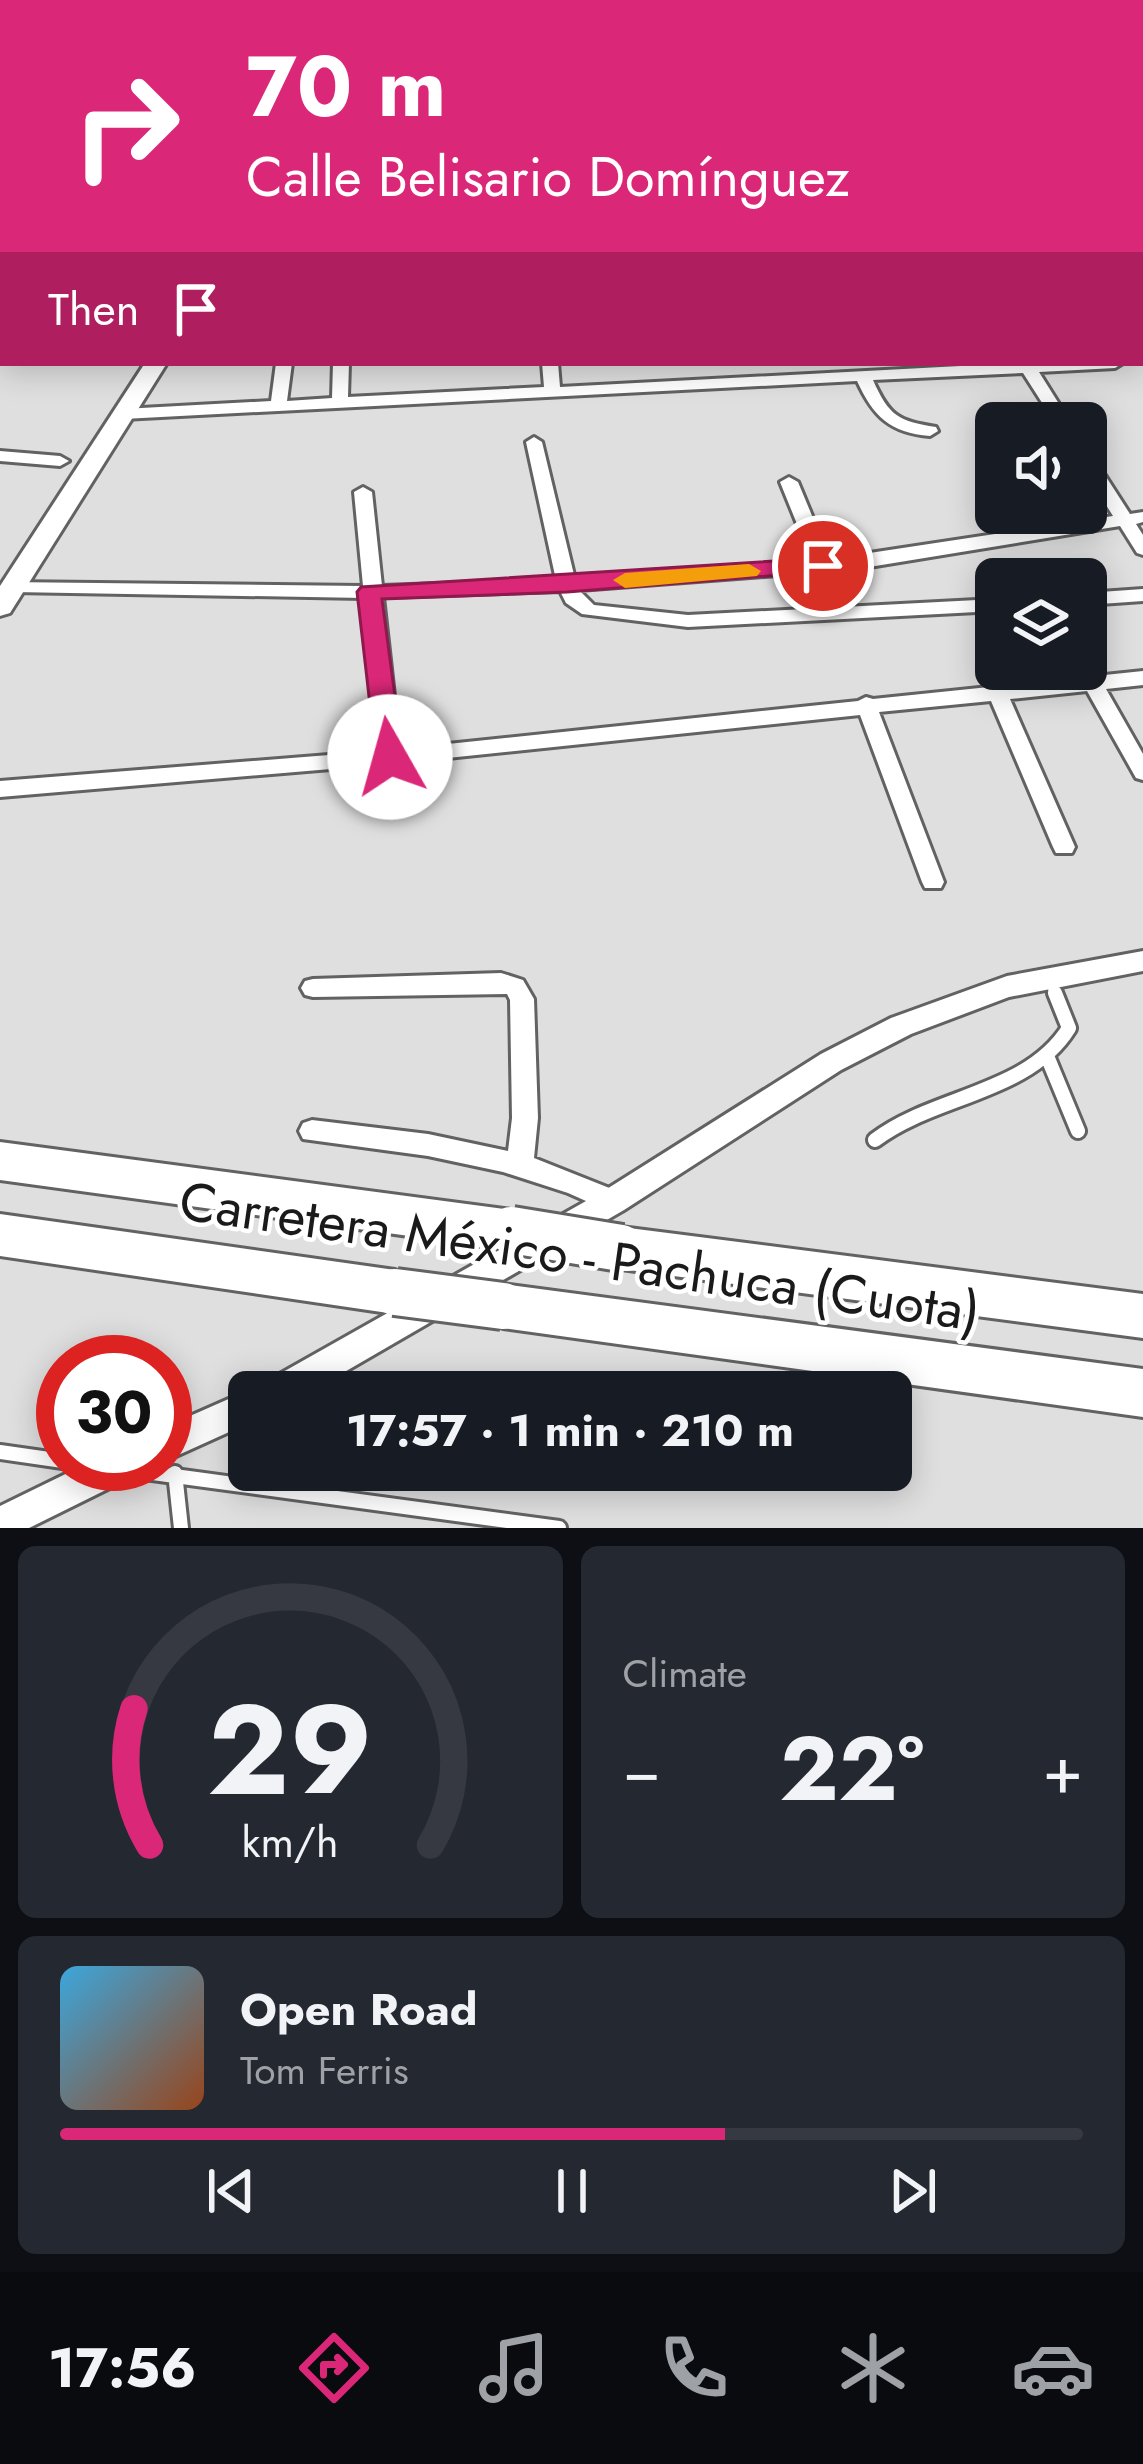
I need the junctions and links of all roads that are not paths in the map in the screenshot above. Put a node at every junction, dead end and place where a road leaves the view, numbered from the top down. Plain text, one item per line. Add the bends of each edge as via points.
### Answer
1 (154, 366) edge
2 (284, 366) edge
3 (341, 366) edge
4 (550, 366) edge
5 (681, 366) edge
6 (1026, 366) edge
7 (818, 371) edge
8 (863, 377) junction
9 (688, 386) junction
10 (554, 393) junction
11 (1049, 402) edge
12 (340, 403) junction
13 (278, 406) junction
14 (123, 414) junction
15 (930, 431) dead end
16 (533, 442) dead end
17 (0, 456) edge
18 (60, 461) dead end
19 (789, 482) dead end
20 (1107, 485) edge
21 (363, 492) dead end
22 (1134, 519) edge
23 (1143, 549) edge
24 (823, 566) junction
25 (567, 585) junction
26 (369, 592) junction
27 (1143, 595) edge
28 (6, 596) edge
29 (1107, 598) edge
30 (975, 606) edge
31 (1143, 678) edge
32 (1107, 681) edge
33 (1008, 690) edge
34 (1096, 690) edge
35 (997, 691) junction
36 (866, 704) junction
37 (390, 757) junction
38 (1143, 773) edge
39 (0, 789) edge
40 (1064, 847) dead end
41 (933, 882) dead end
42 (1143, 961) edge
43 (1049, 977) junction
44 (313, 988) dead end
45 (1047, 1056) junction
46 (312, 1131) dead end
47 (1078, 1132) dead end
48 (875, 1140) dead end
49 (0, 1161) edge
50 (520, 1163) junction
51 (614, 1201) junction
52 (0, 1235) edge
53 (1143, 1316) edge
54 (316, 1371) edge
55 (1143, 1394) edge
56 (228, 1420) edge
57 (192, 1444) edge
58 (0, 1452) edge
59 (36, 1457) edge
60 (192, 1463) edge
61 (59, 1491) edge
62 (175, 1491) edge
63 (0, 1524) edge
64 (181, 1528) edge
65 (559, 1528) edge

1 - 14 main road
2 - 13 street
3 - 12 street
4 - 10 street
5 - 9 street
6 - 8 street
6 - 11 street
7 - 8 street
7 - 9 street
8 - 15 street via 887,421
9 - 10 street
10 - 12 street
12 - 13 street
13 - 14 street
14 - 28 main road
16 - 25 street
17 - 18 street
19 - 24 street
20 - 22 street
21 - 26 street
22 - 23 street
22 - 24 street
24 - 25 street
25 - 26 street
25 - 30 street via 589,610 688,621
26 - 28 street
26 - 37 street
27 - 29 street
31 - 32 street
33 - 35 street
34 - 38 street
35 - 36 street
35 - 40 street
36 - 37 street
36 - 41 street
37 - 39 street
42 - 43 street
43 - 45 lane via 1069,1028
43 - 51 street via 954,1004 831,1061
44 - 50 street via 515,987 523,1022
45 - 47 lane
45 - 48 lane via 909,1114
46 - 50 street
49 - 53 highway, Carretera México - Pachuca (Cuota), bridge
50 - 51 street
51 - 54 street
52 - 55 highway, Carretera México - Pachuca (Cuota), bridge
56 - 57 street
58 - 59 lane
60 - 65 lane
61 - 63 street
62 - 64 lane

